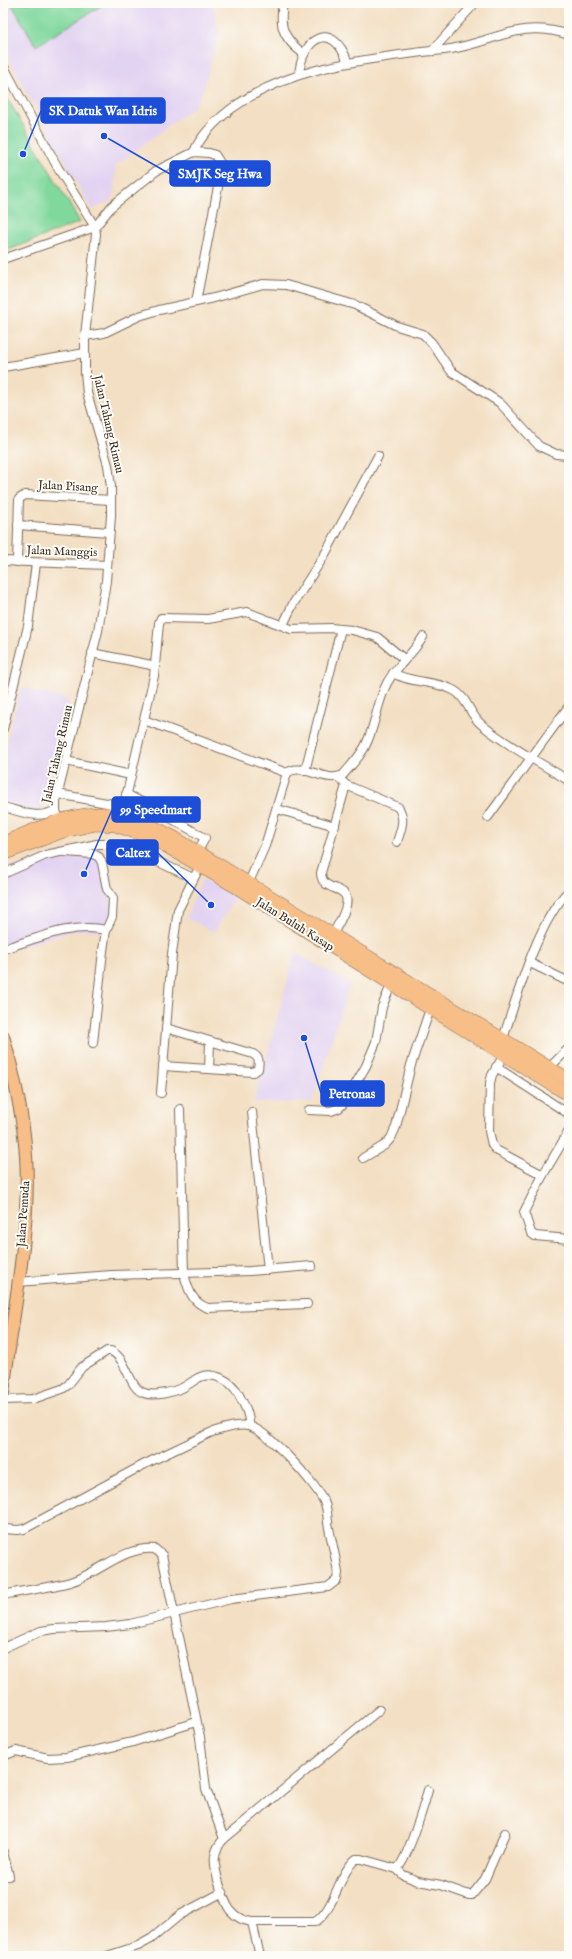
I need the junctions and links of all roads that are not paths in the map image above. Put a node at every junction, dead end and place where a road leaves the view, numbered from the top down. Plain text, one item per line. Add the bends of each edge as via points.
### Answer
1 (282, 3) edge
2 (475, 3) edge
3 (569, 35) edge
4 (432, 51) junction
5 (304, 54) junction
6 (348, 63) junction
7 (3, 65) edge
8 (299, 75) junction
9 (194, 152) junction
10 (95, 226) junction
11 (3, 259) edge
12 (196, 302) junction
13 (85, 336) junction
14 (85, 353) junction
15 (3, 367) edge
16 (569, 455) edge
17 (378, 456) dead end
18 (111, 500) junction
19 (18, 525) junction
20 (109, 532) junction
21 (3, 561) edge
22 (17, 562) junction
23 (36, 562) junction
24 (107, 565) junction
25 (284, 625) junction
26 (341, 629) junction
27 (423, 637) dead end
28 (92, 653) junction
29 (404, 659) junction
30 (156, 666) junction
31 (393, 673) junction
32 (569, 706) edge
33 (6, 709) edge
34 (144, 720) junction
35 (3, 729) edge
36 (532, 758) junction
37 (66, 760) junction
38 (306, 771) junction
39 (287, 773) junction
40 (131, 775) junction
41 (338, 777) junction
42 (569, 781) edge
43 (346, 785) junction
44 (58, 794) junction
45 (126, 794) junction
46 (3, 807) edge
47 (277, 809) junction
48 (122, 811) junction
49 (488, 818) dead end
50 (59, 821) junction
51 (335, 826) junction
52 (397, 842) dead end
53 (3, 843) edge
54 (65, 852) junction
55 (197, 853) junction
56 (3, 854) edge
57 (200, 866) junction
58 (3, 874) edge
59 (193, 878) junction
60 (248, 884) junction
61 (569, 891) edge
62 (106, 930) junction
63 (332, 935) junction
64 (3, 949) edge
65 (530, 963) junction
66 (569, 982) edge
67 (390, 985) junction
68 (430, 1009) junction
69 (166, 1028) junction
70 (3, 1036) edge
71 (503, 1039) junction
72 (210, 1042) junction
73 (93, 1043) dead end
74 (569, 1048) edge
75 (504, 1055) junction
76 (163, 1066) junction
77 (496, 1067) junction
78 (549, 1068) junction
79 (209, 1069) junction
80 (569, 1080) edge
81 (161, 1093) dead end
82 (569, 1095) edge
83 (180, 1109) dead end
84 (309, 1110) dead end
85 (252, 1112) dead end
86 (569, 1114) edge
87 (569, 1131) edge
88 (363, 1158) dead end
89 (542, 1175) junction
90 (569, 1239) edge
91 (312, 1266) dead end
92 (268, 1270) junction
93 (184, 1274) junction
94 (18, 1282) junction
95 (307, 1304) dead end
96 (4, 1376) edge
97 (3, 1393) edge
98 (3, 1400) edge
99 (249, 1426) junction
100 (3, 1529) edge
101 (3, 1594) edge
102 (174, 1613) junction
103 (3, 1648) edge
104 (379, 1710) dead end
105 (196, 1722) junction
106 (3, 1756) edge
107 (428, 1790) dead end
108 (505, 1833) dead end
109 (224, 1839) junction
110 (3, 1852) edge
111 (397, 1869) junction
112 (10, 1876) dead end
113 (223, 1892) junction
114 (252, 1922) junction
115 (107, 1956) edge
116 (260, 1956) edge

1 - 5 street via 282,21 287,37 294,47
2 - 4 street
3 - 4 street via 553,30 525,29 466,46
4 - 6 street
5 - 6 street via 316,39 324,36 341,46
5 - 8 street
6 - 8 street
7 - 10 street via 58,168
8 - 9 street via 250,95 221,116 204,135
9 - 10 street via 156,172 112,206
9 - 12 street via 209,152 215,155 222,166
10 - 11 street
10 - 13 street, Jalan Tahang Rimau via 96,242
12 - 13 street via 139,316 104,333
12 - 16 street via 263,284 272,284 286,285 355,305 397,326 423,334 451,371 500,403 539,446 556,454
13 - 14 street, Jalan Tahang Rimau
14 - 15 street
14 - 18 street, Jalan Tahang Rimau via 88,393 106,455
17 - 25 street via 324,556 293,604
18 - 19 street, Jalan Pisang via 25,495 19,499
18 - 20 street, Jalan Tahang Rimau
19 - 20 street
19 - 22 street
20 - 24 street, Jalan Tahang Rimau
21 - 22 street, Jalan Manggis
22 - 23 street, Jalan Manggis
23 - 24 street, Jalan Manggis
23 - 33 street via 28,626
24 - 28 street, Jalan Tahang Rimau via 104,601
25 - 26 street via 291,629
25 - 30 street via 247,612 198,620 163,617 159,623
26 - 29 street via 377,637
26 - 38 street
27 - 29 street
28 - 30 street
28 - 37 street, Jalan Tahang Rimau
29 - 31 street
30 - 34 street
31 - 36 street via 456,692 482,725
31 - 41 street via 383,690 365,747 343,775
32 - 36 street
33 - 35 street
34 - 39 street
34 - 40 street
36 - 42 street
36 - 49 street
37 - 40 street
37 - 44 street, Jalan Tahang Rimau
38 - 39 street via 293,770
38 - 41 street
39 - 47 street
40 - 45 street
41 - 43 street
43 - 51 street
43 - 52 street via 398,807 403,820
44 - 48 street
44 - 50 street, Jalan Tahang Rimau
45 - 48 street
45 - 55 street via 205,838
46 - 50 street via 39,816 46,815
47 - 51 street
47 - 60 street via 266,846
48 - 50 highway, Jalan Buluh Kasap via 77,816
48 - 55 highway, Jalan Buluh Kasap
50 - 53 highway, Jalan Buluh Kasap
50 - 56 highway, Jalan Buluh Kasap
50 - 57 highway, Jalan Buluh Kasap via 115,825 154,839
51 - 63 street via 324,858 321,879 344,893 348,902 346,912
54 - 58 street via 46,856
54 - 59 street via 97,844 126,847
54 - 62 street via 93,854 101,859 106,885 113,898 112,917
55 - 60 highway, Jalan Buluh Kasap
57 - 59 street
57 - 67 highway, Jalan Buluh Kasap
59 - 69 street via 178,910
60 - 63 highway, Jalan Buluh Kasap
61 - 65 street via 553,909
62 - 64 street via 74,928
62 - 73 street
63 - 71 highway, Jalan Buluh Kasap
65 - 66 street
65 - 71 street
67 - 68 highway, Jalan Buluh Kasap
67 - 84 street via 382,1007 376,1042 366,1066 345,1102 331,1111
68 - 75 highway, Jalan Buluh Kasap
68 - 88 street via 411,1065 396,1127 385,1145
69 - 72 street
69 - 76 street
70 - 94 main road, Jalan Pemuda via 17,1094 26,1154
71 - 78 highway, Jalan Buluh Kasap
72 - 79 street
72 - 79 street via 254,1054 259,1060 258,1069 253,1072
74 - 78 street
75 - 77 street
75 - 82 highway, Jalan Buluh Kasap
76 - 79 street
76 - 81 street
77 - 86 street
77 - 89 street via 490,1083 489,1131 492,1145 496,1150
78 - 80 highway, Jalan Buluh Kasap
83 - 93 street
85 - 92 street
87 - 89 street
89 - 90 street via 524,1208 524,1217 535,1236
91 - 92 street
92 - 93 street
93 - 94 street via 112,1275
93 - 95 street via 188,1290 194,1300 208,1308
94 - 96 main road, Jalan Pemuda
96 - 97 main road, Jalan Pemuda
98 - 99 street via 32,1399 62,1389 82,1367 111,1350 120,1358 137,1389 147,1394 181,1389 207,1375 230,1382 248,1414
99 - 100 street via 212,1432 145,1464 24,1529
99 - 102 street via 283,1452 311,1480 319,1492 327,1511 337,1580 328,1587 230,1599
101 - 102 street via 69,1582 92,1573 122,1555 148,1548 155,1549 162,1555
102 - 103 street via 106,1628 41,1631
102 - 105 street
104 - 109 street
105 - 106 street via 133,1742 67,1756 48,1758 16,1751
105 - 109 street via 203,1755 206,1789
107 - 111 street via 406,1853
108 - 111 street via 485,1879 472,1895 414,1880
109 - 113 street via 217,1847 215,1857
110 - 112 street
111 - 114 street via 356,1859 321,1919 315,1922
113 - 114 street via 230,1910 244,1921
113 - 115 street via 180,1915 138,1946
114 - 116 street

